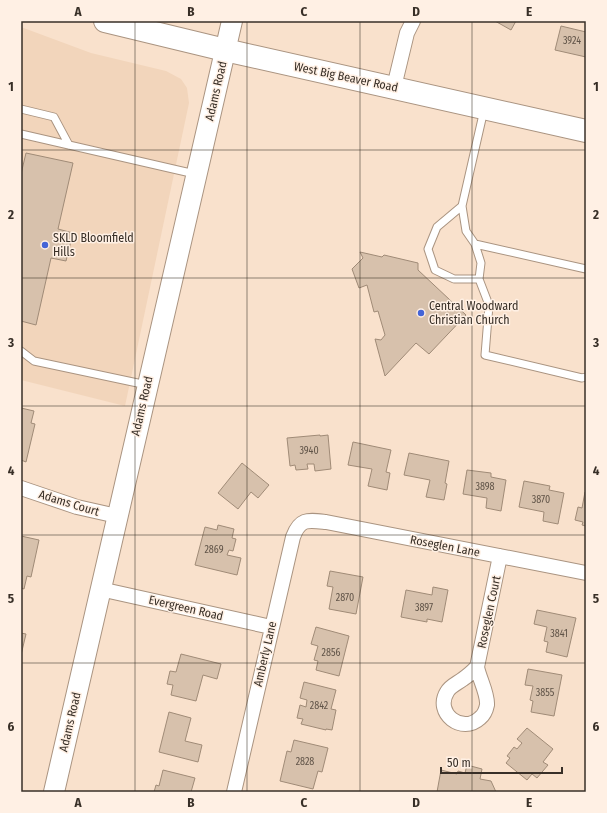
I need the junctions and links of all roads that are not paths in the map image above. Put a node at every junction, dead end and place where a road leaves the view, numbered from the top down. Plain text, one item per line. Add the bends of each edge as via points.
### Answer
1 (106, 21) edge
2 (232, 21) edge
3 (413, 21) edge
4 (225, 50) junction
5 (394, 87) junction
6 (484, 108) junction
7 (21, 109) edge
8 (586, 131) edge
9 (21, 135) edge
10 (69, 145) junction
11 (197, 174) junction
12 (462, 206) junction
13 (475, 244) junction
14 (586, 268) edge
15 (479, 279) junction
16 (21, 351) edge
17 (586, 377) edge
18 (147, 385) junction
19 (21, 488) edge
20 (117, 516) junction
21 (305, 521) joint
22 (500, 556) junction
23 (586, 573) edge
24 (100, 589) junction
25 (271, 628) junction
26 (477, 667) dead end
27 (54, 792) edge
28 (234, 792) edge

1 - 4 main road, West Big Beaver Road
2 - 4 main road, Adams Road
3 - 5 street via 407,34
4 - 5 main road, West Big Beaver Road
4 - 11 main road, Adams Road
5 - 6 main road, West Big Beaver Road
6 - 8 main road, West Big Beaver Road
6 - 12 lane
7 - 10 lane via 54,116
9 - 10 lane
10 - 11 lane
11 - 18 main road, Adams Road
12 - 13 lane via 466,230
12 - 15 lane via 437,227 428,249 435,270 454,279
13 - 14 lane
13 - 15 lane via 481,263
15 - 17 lane via 489,305 485,355
16 - 18 lane via 34,360
18 - 20 main road, Adams Road
19 - 20 street, Adams Court via 77,507
20 - 24 main road, Adams Road
21 - 22 street, Roseglen Lane via 326,522
21 - 25 street, Amberly Lane via 297,527 292,537
22 - 23 street, Roseglen Lane
22 - 26 street, Roseglen Court
24 - 25 street, Evergreen Road
24 - 27 main road, Adams Road
25 - 28 street, Amberly Lane

